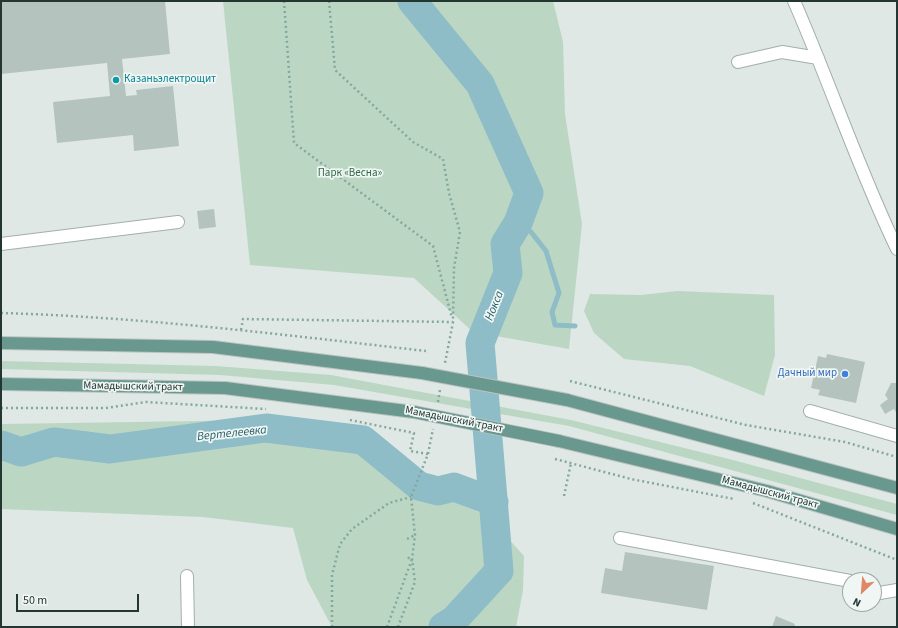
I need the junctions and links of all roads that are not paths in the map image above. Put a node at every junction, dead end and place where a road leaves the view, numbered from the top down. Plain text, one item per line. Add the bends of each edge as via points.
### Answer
1 (794, 1) edge
2 (818, 58) junction
3 (738, 62) dead end
4 (178, 222) dead end
5 (1, 244) edge
6 (897, 249) edge
7 (2, 343) edge
8 (1, 384) edge
9 (810, 411) dead end
10 (897, 436) edge
11 (897, 488) edge
12 (897, 529) edge
13 (620, 538) dead end
14 (187, 576) dead end
15 (842, 580) edge
16 (882, 587) edge
17 (896, 590) edge
18 (882, 593) edge
19 (188, 627) edge

1 - 2 lane
2 - 3 lane via 782,52
2 - 6 lane via 874,200
4 - 5 lane
7 - 11 main road, bridge via 213,347 422,373 567,400
8 - 12 main road, Мамадышский тракт, bridge via 225,388 414,412 559,441 767,491
9 - 10 lane
13 - 15 lane
14 - 19 lane
16 - 17 lane
17 - 18 lane

